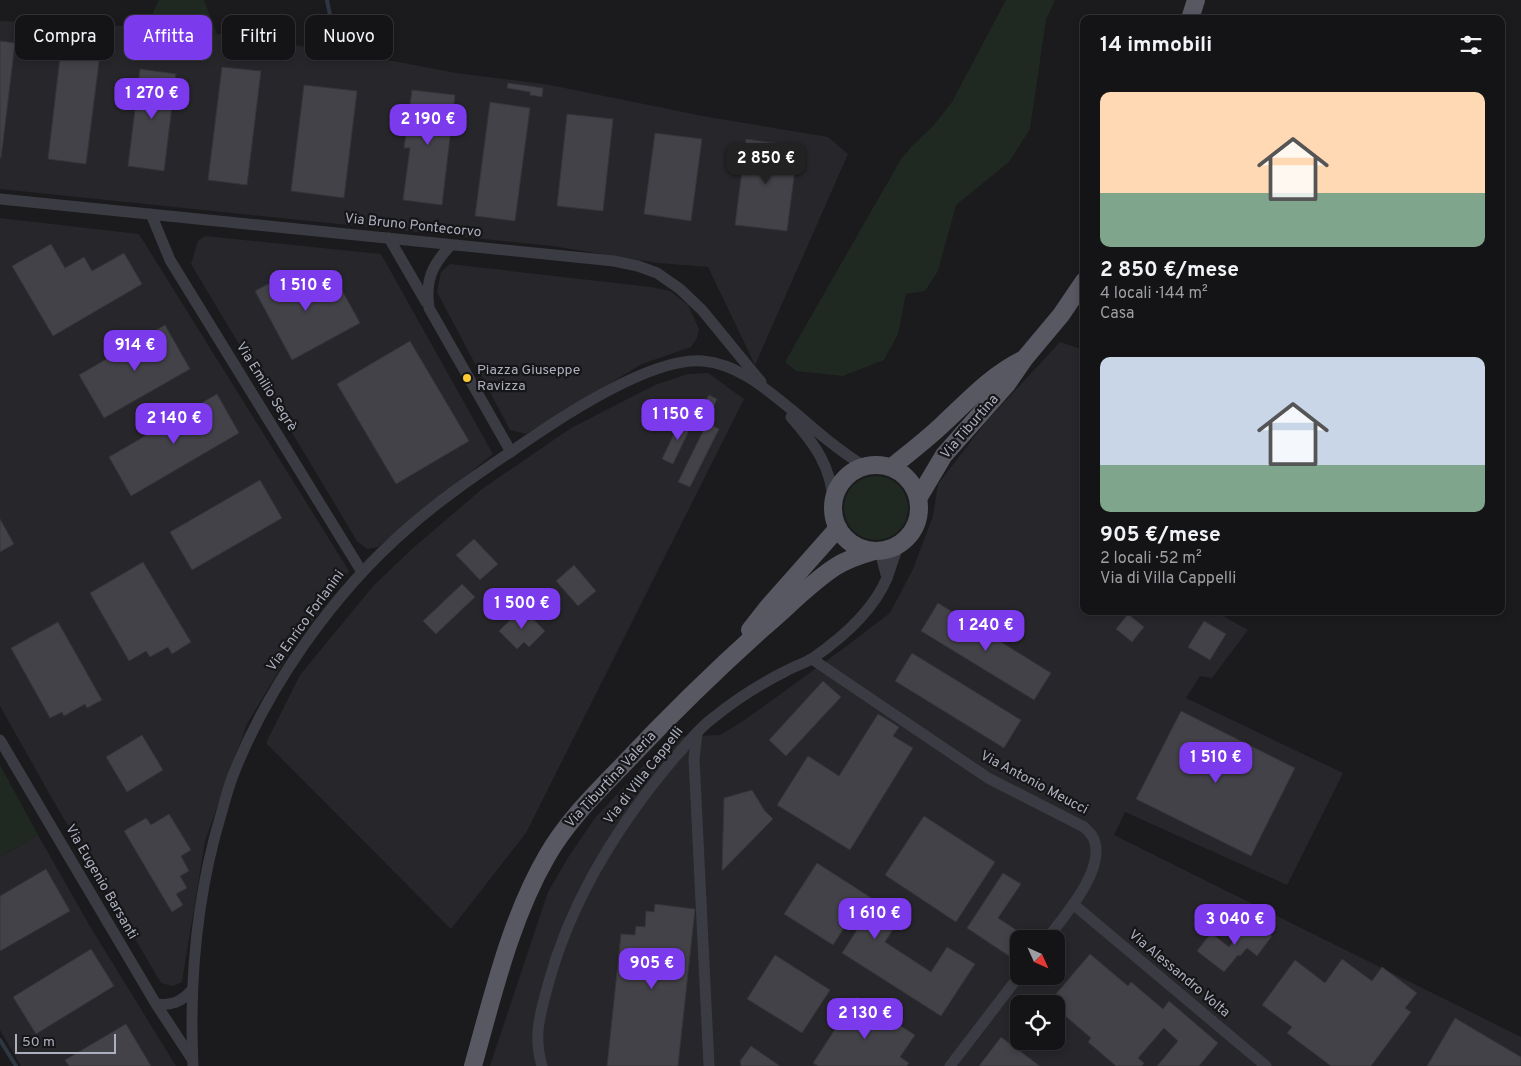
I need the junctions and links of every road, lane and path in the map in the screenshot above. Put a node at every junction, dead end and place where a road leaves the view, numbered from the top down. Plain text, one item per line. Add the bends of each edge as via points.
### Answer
1 (1196, 0) edge
2 (1191, 15) edge
3 (0, 199) edge
4 (151, 214) junction
5 (389, 238) junction
6 (451, 245) junction
7 (1080, 287) edge
8 (429, 308) junction
9 (1025, 358) junction
10 (769, 392) junction
11 (511, 452) junction
12 (864, 466) junction
13 (892, 467) junction
14 (919, 497) junction
15 (833, 503) junction
16 (838, 528) junction
17 (898, 546) junction
18 (877, 551) junction
19 (362, 572) junction
20 (887, 578) junction
21 (731, 657) junction
22 (812, 659) junction
23 (698, 732) junction
24 (0, 740) edge
25 (1073, 904) junction
26 (1054, 930) edge
27 (1012, 985) edge
28 (192, 991) junction
29 (156, 1004) junction
30 (192, 1063) edge
31 (473, 1066) edge
32 (542, 1066) edge
33 (709, 1066) edge
34 (950, 1066) edge
35 (1266, 1066) edge

1 - 2 main road
3 - 4 street, Via Bruno Pontecorvo
4 - 5 street, Via Bruno Pontecorvo
4 - 19 street, Via Emilio Segrè via 170,260
5 - 6 street, Via Bruno Pontecorvo
5 - 8 street
6 - 8 street via 432,269 427,290
6 - 10 street, Via Bruno Pontecorvo via 614,261 657,273 696,303
7 - 9 main road, Via Tiburtina via 1062,315
8 - 11 street
9 - 13 main road, Via Tiburtina via 994,377
9 - 14 main road, Via Tiburtina via 1007,384 950,448
10 - 11 street, Via Enrico Forlanini via 727,367 681,362 652,371 593,400
10 - 12 street, Via Bruno Pontecorvo
10 - 15 street, Via Bruno Pontecorvo via 802,429 824,462 832,486
11 - 19 street, Via Enrico Forlanini via 421,516
12 - 13 main road
12 - 15 main road via 843,480
13 - 14 main road via 913,484
14 - 17 main road, Via Tiburtina via 916,525
15 - 16 main road
16 - 18 main road via 852,544
16 - 21 main road, Via Tiburtina Valeria via 768,607
17 - 18 main road
17 - 20 street
18 - 20 street
18 - 21 main road, Via Tiburtina Valeria via 843,562 821,577
19 - 28 street, Via Enrico Forlanini via 331,608 284,675 231,779 203,891
20 - 22 street via 861,617
21 - 31 main road, Via Tiburtina Valeria via 587,802 552,848 528,895 507,948
22 - 23 street via 752,691
22 - 25 street, Via Antonio Meucci via 988,778 1084,827 1096,844 1095,858 1093,870
23 - 32 street, Via di Villa Cappelli via 636,807 574,910 560,944 540,1016 537,1040
23 - 33 street, Via di Villa Cappelli via 694,778
24 - 29 street, Via Eugenio Barsanti
25 - 26 street, Via Antonio Meucci
25 - 35 street, Via Alessandro Volta
27 - 34 street
28 - 29 street via 176,1003
28 - 30 street, Via Enrico Forlanini
29 - 30 street, Via Eugenio Barsanti

